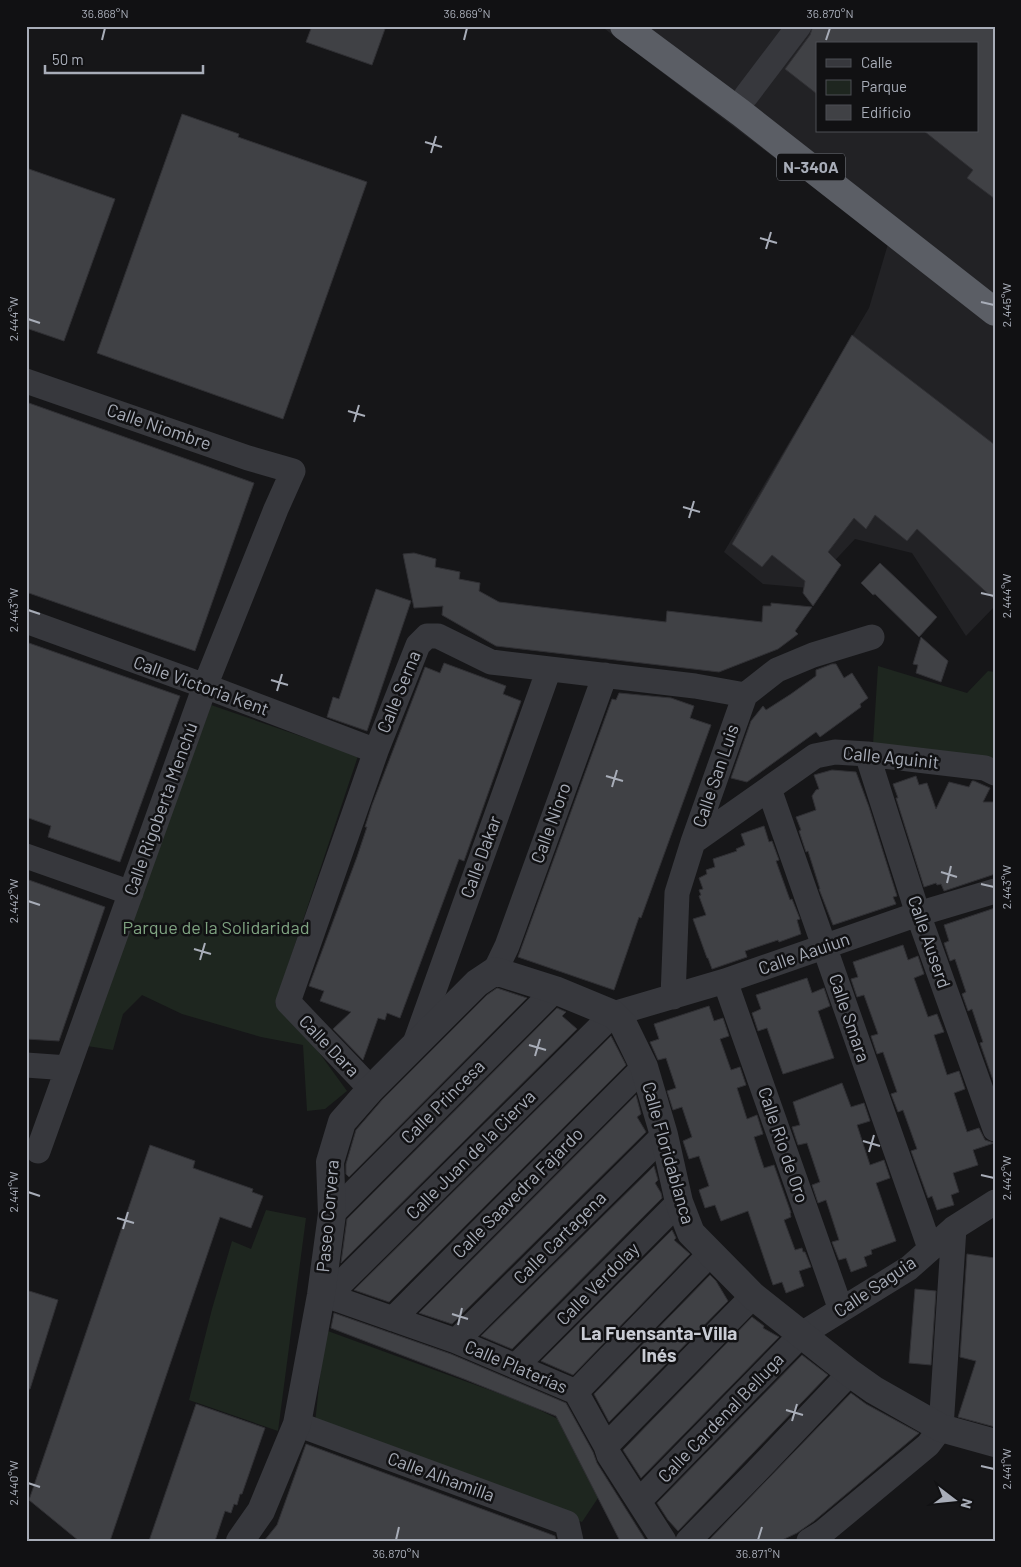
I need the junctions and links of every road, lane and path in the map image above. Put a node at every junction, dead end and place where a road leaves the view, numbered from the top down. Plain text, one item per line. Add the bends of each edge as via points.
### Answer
1 (624, 26) edge
2 (647, 26) edge
3 (799, 26) edge
4 (746, 96) junction
5 (995, 290) edge
6 (995, 312) edge
7 (26, 381) edge
8 (293, 471) joint
9 (26, 621) edge
10 (872, 638) dead end
11 (549, 668) junction
12 (605, 675) junction
13 (205, 686) junction
14 (745, 695) junction
15 (376, 751) junction
16 (868, 754) junction
17 (995, 773) edge
18 (768, 789) junction
19 (693, 842) junction
20 (26, 856) edge
21 (995, 891) edge
22 (131, 893) junction
23 (918, 914) junction
24 (824, 948) junction
25 (495, 971) junction
26 (725, 981) junction
27 (555, 990) junction
28 (673, 997) junction
29 (288, 1002) joint
30 (613, 1014) junction
31 (414, 1046) junction
32 (26, 1066) edge
33 (644, 1067) junction
34 (68, 1068) junction
35 (371, 1089) junction
36 (995, 1129) edge
37 (664, 1135) junction
38 (38, 1150) dead end
39 (679, 1202) junction
40 (995, 1202) edge
41 (332, 1214) junction
42 (954, 1228) junction
43 (930, 1248) junction
44 (711, 1253) junction
45 (325, 1295) junction
46 (753, 1296) junction
47 (841, 1310) junction
48 (393, 1320) junction
49 (802, 1334) junction
50 (456, 1341) junction
51 (516, 1366) junction
52 (850, 1373) junction
53 (576, 1392) junction
54 (297, 1424) junction
55 (941, 1428) junction
56 (995, 1443) edge
57 (606, 1446) junction
58 (639, 1501) junction
59 (240, 1541) edge
60 (571, 1541) edge
61 (664, 1541) edge
62 (688, 1541) edge
63 (809, 1541) edge

1 - 6 highway, N-340A via 741,113
2 - 4 highway, N-340A
3 - 4 street
4 - 5 highway, N-340A
7 - 8 street, Calle Niombre
8 - 13 street, Calle Rigoberta Menchú
9 - 13 street, Calle Victoria Kent
10 - 14 street via 813,655 777,670
11 - 12 street, Calle Serna
11 - 15 street, Calle Serna via 491,662 438,636 427,636 418,645
11 - 31 street, Calle Dakar
12 - 14 street, Calle Serna
12 - 25 street, Calle Nioro via 507,946
13 - 15 street, Calle Victoria Kent
13 - 22 street, Calle Rigoberta Menchú
14 - 19 street, Calle San Luis
15 - 29 street, Calle Serna
16 - 17 street, Calle Aguinit via 985,768
16 - 18 street, Calle Aguinit via 835,752 815,756
16 - 23 street, Calle Auserd
18 - 19 street, Calle Aguinit
18 - 24 street, Calle Smara
19 - 28 street, Calle San Luis via 677,892
20 - 22 street
21 - 23 street, Calle Aauiun
22 - 34 street, Calle Rigoberta Menchú
23 - 24 street, Calle Aauiun
23 - 36 street, Calle Auserd
24 - 26 street, Calle Aauiun
24 - 43 street, Calle Smara
25 - 27 street
25 - 31 street, Paseo Corvera via 477,983
26 - 28 street, Calle Aauiun
26 - 47 street, Calle Rio de Oro
27 - 30 street
27 - 41 street, Calle Princesa
28 - 30 street, Calle Aauiun
29 - 35 street, Calle Dara
30 - 33 street, Calle Floridablanca via 623,1024
30 - 45 street, Calle Juan de la Cierva
31 - 35 street, Paseo Corvera
32 - 34 street
33 - 37 street, Calle Floridablanca
33 - 48 street, Calle Saavedra Fajardo
34 - 38 street, Calle Rigoberta Menchú
35 - 41 street, Paseo Corvera via 342,1122 330,1162
37 - 39 street, Calle Floridablanca
37 - 50 street, Calle Cartagena
39 - 44 street, Calle Floridablanca via 690,1232
39 - 51 street, Calle Verdolay
40 - 42 street, Calle Saguia
41 - 45 street, Paseo Corvera
42 - 43 street, Calle Saguia
42 - 55 street
43 - 47 street, Calle Saguia via 909,1268
44 - 46 street, Calle Floridablanca
44 - 53 street
45 - 48 street, Calle Platerías
45 - 54 street, Paseo Corvera
46 - 49 street, Calle Floridablanca
46 - 57 street
47 - 49 street, Calle Saguia
48 - 50 street, Calle Platerías
49 - 52 street, Calle Floridablanca
49 - 58 street, Calle Cardenal Belluga
50 - 51 street, Calle Platerías
51 - 53 street, Calle Platerías
52 - 55 street, Calle Floridablanca
52 - 62 street
53 - 57 street, Calle Platerías
54 - 59 street, Paseo Corvera via 262,1511
54 - 60 street, Calle Alhamilla via 567,1523
55 - 56 street, Calle Floridablanca
55 - 63 street via 928,1445
57 - 58 street, Calle Platerías
58 - 61 street, Calle Platerías

